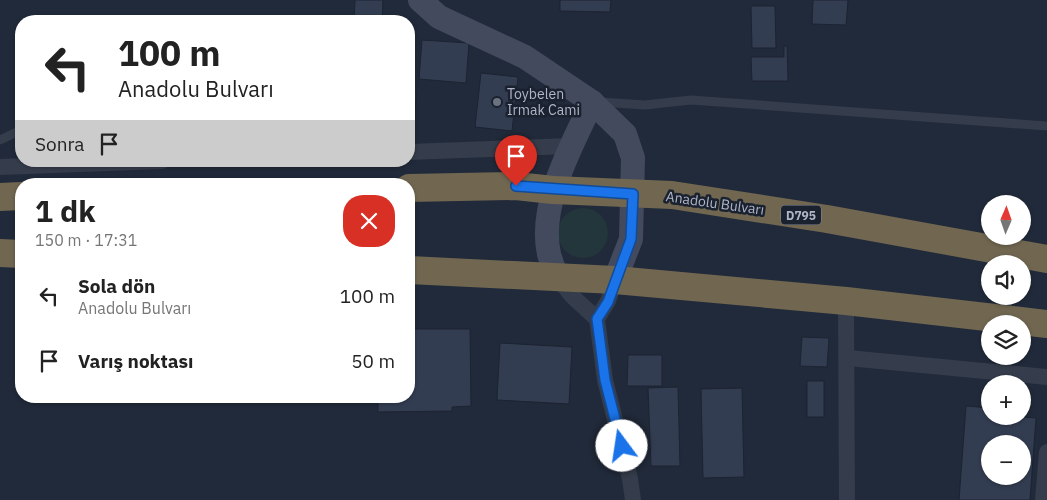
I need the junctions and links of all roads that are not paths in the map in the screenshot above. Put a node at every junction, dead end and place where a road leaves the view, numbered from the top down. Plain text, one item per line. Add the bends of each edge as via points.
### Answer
1 (420, 0) edge
2 (592, 102) junction
3 (1047, 126) edge
4 (15, 133) edge
5 (0, 140) edge
6 (572, 146) junction
7 (415, 152) edge
8 (15, 166) edge
9 (0, 167) edge
10 (415, 188) edge
11 (553, 190) junction
12 (633, 194) junction
13 (15, 196) edge
14 (0, 197) edge
15 (0, 253) edge
16 (15, 254) edge
17 (1047, 259) edge
18 (415, 270) edge
19 (556, 276) junction
20 (615, 280) junction
21 (846, 301) junction
22 (597, 319) junction
23 (1047, 324) edge
24 (848, 358) junction
25 (1047, 377) edge
26 (1047, 452) edge
27 (633, 500) edge
28 (847, 500) edge
29 (1043, 500) edge

1 - 2 street via 439,17 525,56
2 - 3 lane via 645,105 692,100
2 - 6 street
2 - 12 street via 625,134 633,158
4 - 5 lane
6 - 7 street
6 - 11 street
8 - 9 street
10 - 11 highway, Anadolu Bulvarı / D795 via 516,186
11 - 12 highway, Anadolu Bulvarı / D795
11 - 19 street via 548,228 549,252
12 - 17 highway, Anadolu Bulvarı / D795 via 672,196 827,219
12 - 20 street via 631,239
13 - 14 highway
15 - 16 highway
18 - 19 highway
19 - 20 highway
19 - 22 street
20 - 21 highway
20 - 22 street via 608,302
21 - 23 highway
21 - 24 street
22 - 27 street via 605,380
24 - 25 street
24 - 28 street via 845,366
26 - 29 street

